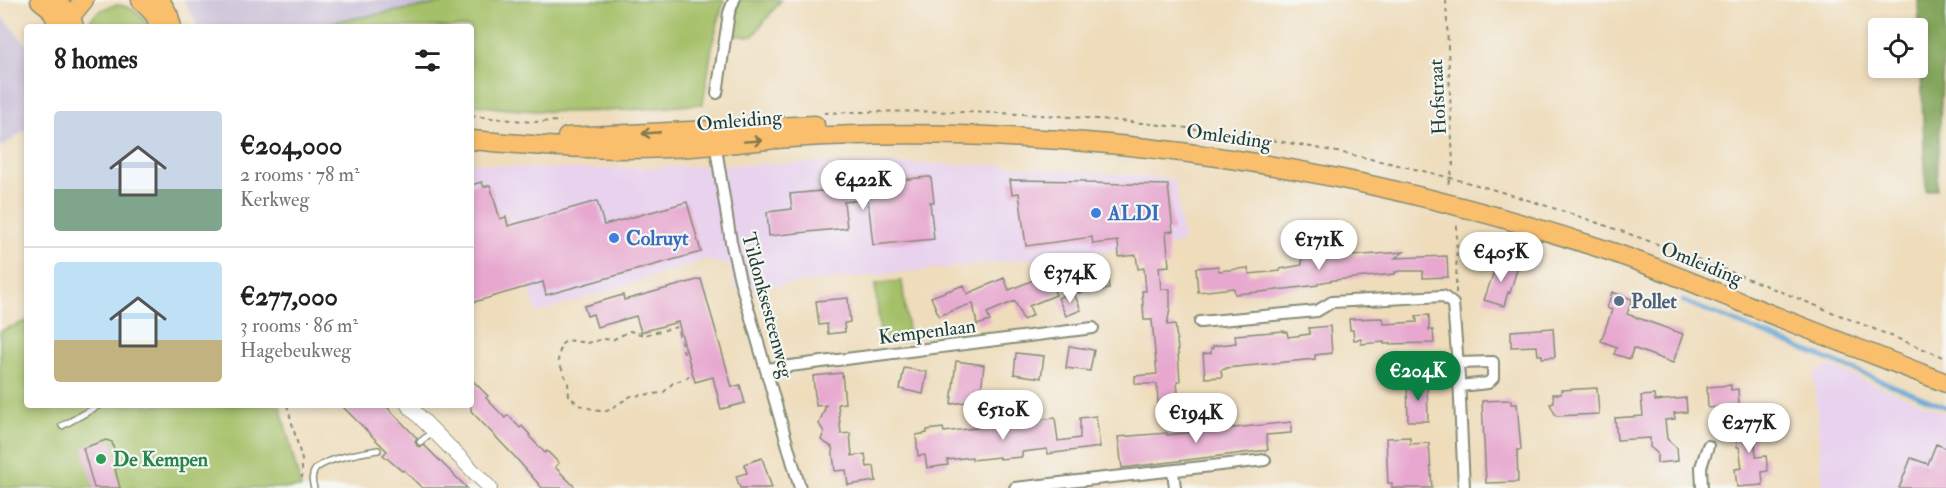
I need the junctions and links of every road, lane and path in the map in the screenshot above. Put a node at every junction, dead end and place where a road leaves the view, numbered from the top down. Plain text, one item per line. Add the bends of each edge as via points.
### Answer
1 (40, 0) edge
2 (53, 0) edge
3 (84, 0) edge
4 (141, 0) edge
5 (160, 0) edge
6 (734, 0) edge
7 (1446, 0) edge
8 (68, 24) edge
9 (167, 24) edge
10 (717, 93) dead end
11 (474, 130) edge
12 (712, 136) junction
13 (474, 140) edge
14 (1448, 185) junction
15 (1458, 219) dead end
16 (1453, 304) junction
17 (1200, 322) dead end
18 (1093, 328) dead end
19 (684, 353) dead end
20 (1946, 358) edge
21 (1458, 363) junction
22 (766, 369) junction
23 (1946, 372) edge
24 (690, 374) dead end
25 (1946, 383) edge
26 (1460, 386) junction
27 (95, 408) edge
28 (288, 408) edge
29 (411, 408) edge
30 (62, 426) dead end
31 (434, 431) junction
32 (420, 442) dead end
33 (1708, 446) dead end
34 (378, 450) dead end
35 (302, 460) dead end
36 (1265, 460) dead end
37 (1173, 471) junction
38 (314, 488) edge
39 (490, 488) edge
40 (800, 488) edge
41 (1015, 488) edge
42 (1175, 488) edge
43 (1464, 488) edge
44 (1702, 488) edge

1 - 8 main road
2 - 8 main road
3 - 8 main road
4 - 9 main road
5 - 9 main road
6 - 10 street
7 - 14 path, Hofstraat via 1453,129 1453,165
12 -> 11 main road, Omleiding via 576,137
12 - 13 main road, Omleiding via 667,148 592,149
12 - 14 main road, Omleiding via 816,125 1054,128 1249,151
12 - 22 street, Tildonksesteenweg via 731,242
12 -> 25 main road, Omleiding via 1009,137 1108,144 1268,164 1452,205 1607,251
14 - 20 path via 1527,200 1623,231
14 - 23 main road, Omleiding via 1656,257
15 - 16 path via 1458,288
16 - 17 street via 1443,296 1332,302 1317,311
16 - 21 street
18 - 22 street, Kempenlaan
19 - 24 path via 677,327 644,335 630,331 612,340 567,340 561,345 558,360 572,401 603,411 631,396 663,393
21 - 26 street
21 - 26 street via 1493,362 1494,378 1488,383
22 - 40 street, Tildonksesteenweg
26 - 43 street
27 - 30 lane
28 - 35 path
29 - 31 street
31 - 32 lane
31 - 39 street
33 - 44 street via 1701,467
34 - 38 lane via 354,453 318,467 313,472
36 - 37 street
37 - 41 street
37 - 42 street

